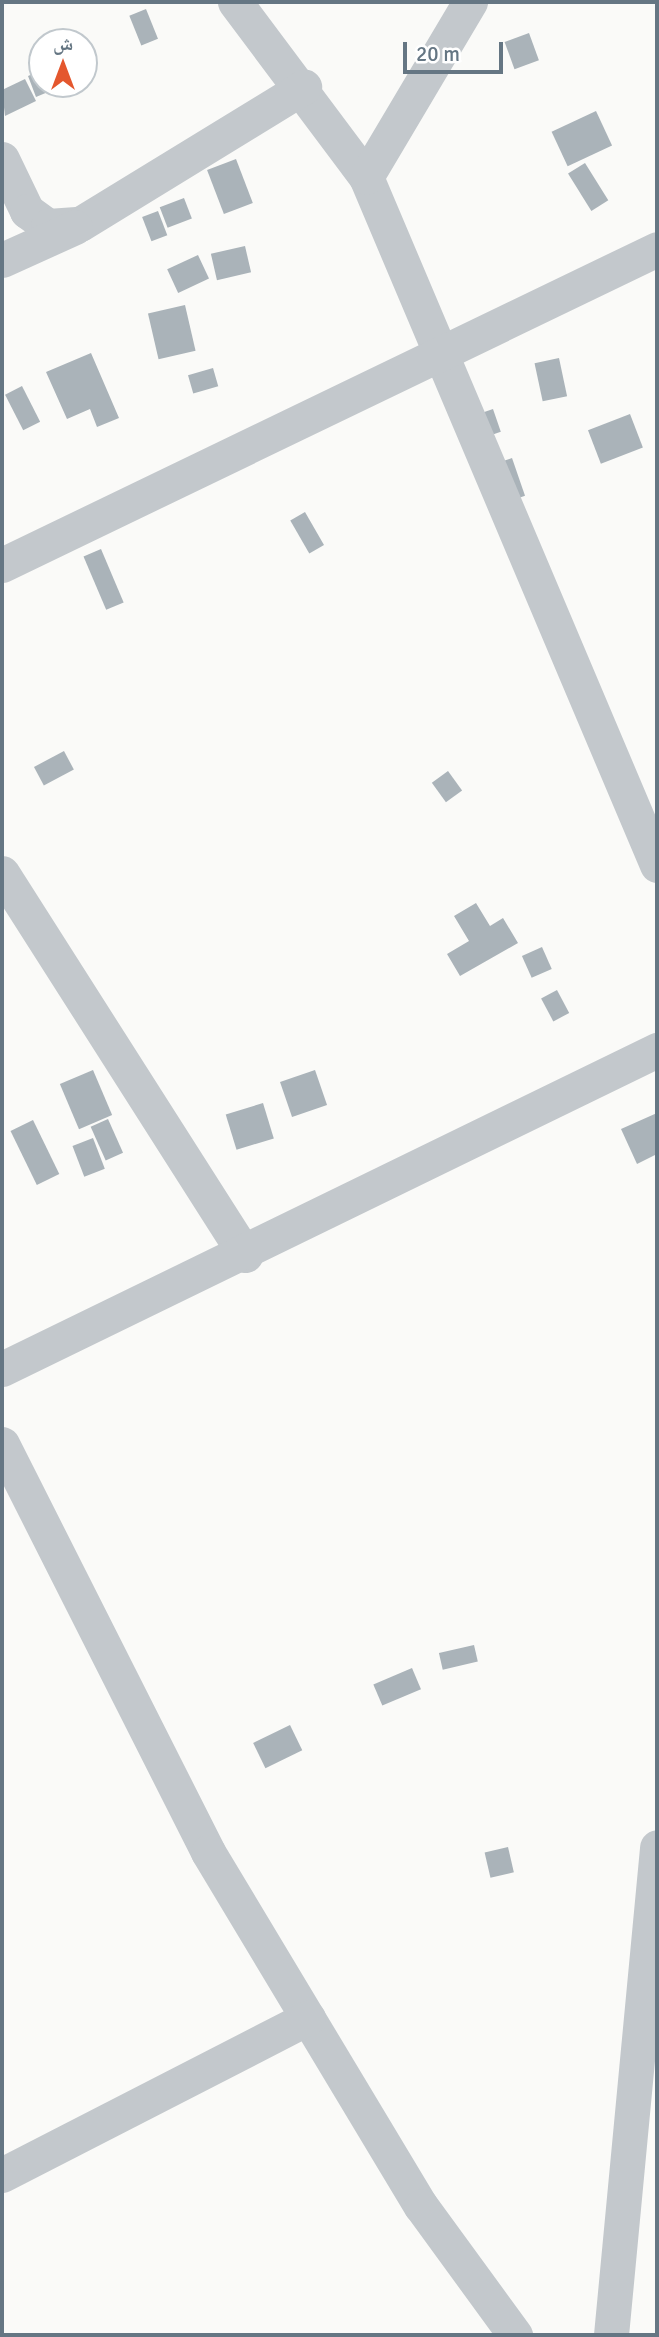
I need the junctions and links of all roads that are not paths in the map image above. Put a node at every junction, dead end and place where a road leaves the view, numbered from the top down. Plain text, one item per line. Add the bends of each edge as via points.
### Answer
1 (235, 2) edge
2 (470, 2) edge
3 (304, 87) junction
4 (2, 159) edge
5 (366, 177) junction
6 (80, 224) junction
7 (657, 249) edge
8 (2, 260) edge
9 (440, 351) junction
10 (2, 565) edge
11 (657, 865) edge
12 (2, 873) edge
13 (657, 1050) edge
14 (245, 1255) junction
15 (2, 1369) edge
16 (2, 1444) edge
17 (657, 1847) edge
18 (308, 2018) junction
19 (2, 2175) edge
20 (515, 2335) edge
21 (611, 2335) edge

1 - 3 street
2 - 5 street
3 - 5 street
3 - 6 street
4 - 6 street via 27,211 48,226
5 - 9 street
6 - 8 street
7 - 9 street
9 - 10 street
9 - 11 street
12 - 14 street
13 - 14 street
14 - 15 street
16 - 18 street via 202,1840
17 - 21 street
18 - 19 street
18 - 20 street via 421,2206

